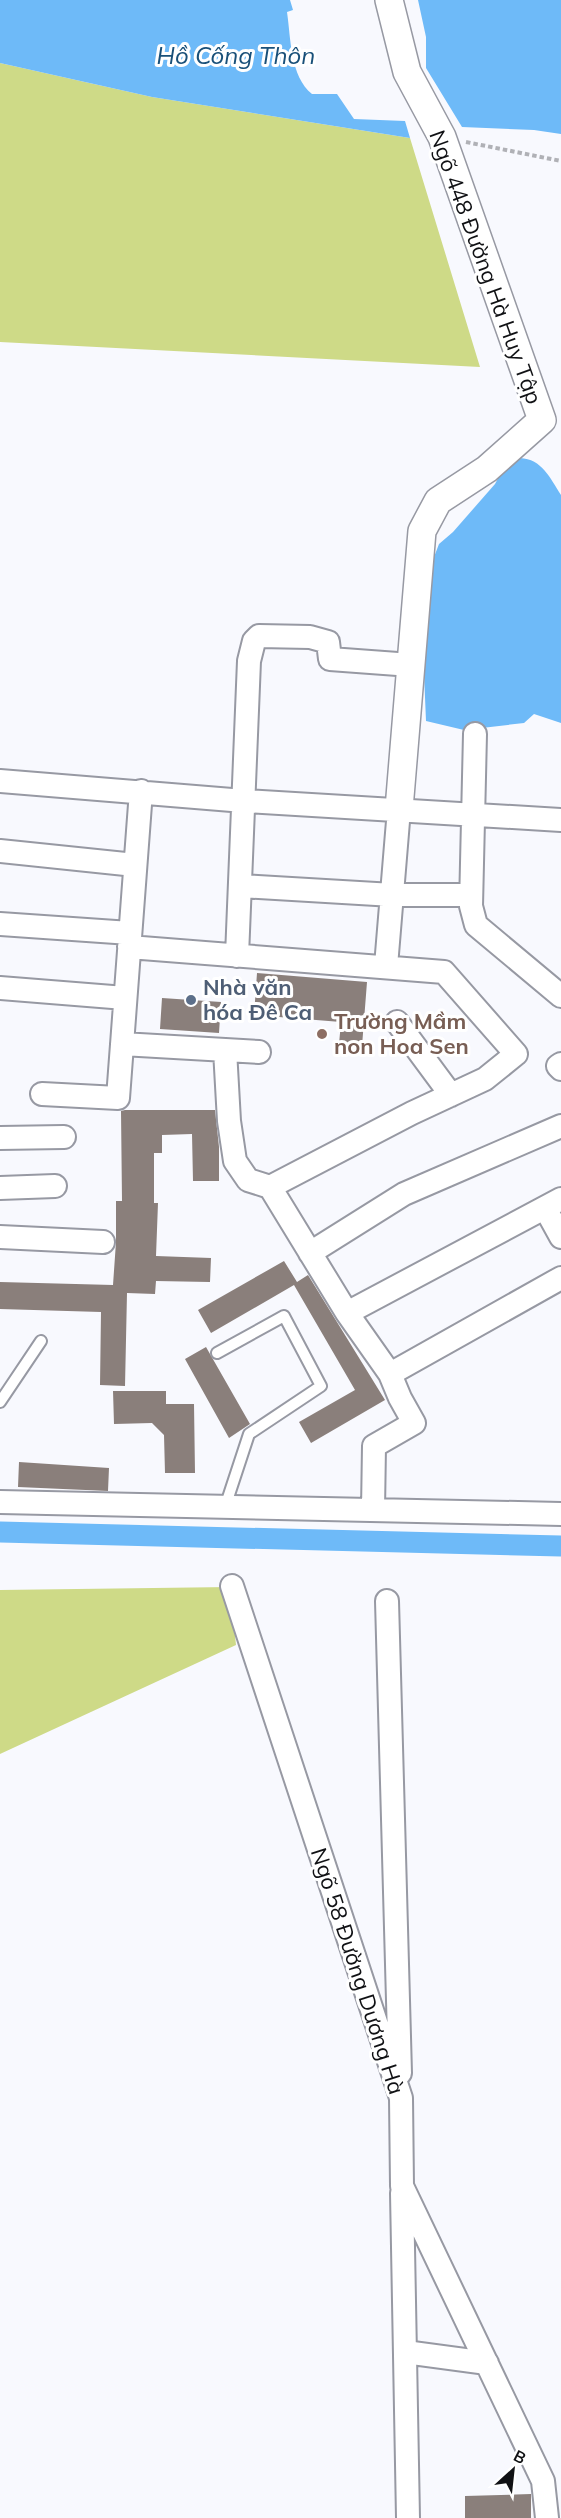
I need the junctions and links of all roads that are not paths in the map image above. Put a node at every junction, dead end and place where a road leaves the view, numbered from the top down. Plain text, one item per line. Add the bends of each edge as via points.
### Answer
1 (389, 0) edge
2 (411, 665) junction
3 (475, 734) dead end
4 (0, 781) edge
5 (141, 791) junction
6 (244, 801) junction
7 (399, 809) junction
8 (474, 814) junction
9 (561, 820) edge
10 (0, 851) edge
11 (135, 865) junction
12 (241, 886) junction
13 (393, 895) junction
14 (471, 895) junction
15 (0, 924) edge
16 (129, 940) junction
17 (237, 956) junction
18 (386, 966) junction
19 (0, 988) edge
20 (561, 996) edge
21 (125, 998) junction
22 (397, 1022) dead end
23 (122, 1044) junction
24 (225, 1050) junction
25 (259, 1052) dead end
26 (561, 1064) edge
27 (561, 1069) edge
28 (42, 1094) dead end
29 (451, 1095) junction
30 (561, 1126) edge
31 (64, 1137) dead end
32 (0, 1138) edge
33 (55, 1186) dead end
34 (270, 1187) junction
35 (0, 1188) edge
36 (553, 1204) edge
37 (0, 1237) edge
38 (561, 1237) edge
39 (103, 1242) dead end
40 (310, 1253) junction
41 (561, 1278) edge
42 (347, 1313) junction
43 (41, 1341) dead end
44 (217, 1353) dead end
45 (390, 1374) junction
46 (0, 1402) edge
47 (0, 1502) edge
48 (225, 1507) junction
49 (373, 1510) junction
50 (561, 1514) edge
51 (232, 1586) dead end
52 (387, 1601) dead end
53 (401, 2098) junction
54 (402, 2186) junction
55 (405, 2352) junction
56 (487, 2363) junction
57 (552, 2481) edge
58 (408, 2518) edge
59 (547, 2518) edge

1 - 2 street, Ngõ 448 Đường Hà Huy Tập via 407,72 442,137 542,420 487,469 438,501 422,531
2 - 6 street via 330,659 328,642 310,637 259,636 249,661
2 - 7 street, Ngõ 448 Đường Hà Huy Tập
3 - 8 street
4 - 5 street
5 - 6 street
5 - 11 street
6 - 7 street
6 - 12 street
7 - 8 street
7 - 13 street
8 - 9 street
8 - 14 street
10 - 11 street
11 - 16 street
12 - 13 street
12 - 17 street
13 - 14 street
13 - 18 street
14 - 20 street via 476,925
15 - 16 street
16 - 17 street
16 - 21 street
17 - 18 street
18 - 29 street via 444,972 516,1054 485,1079
19 - 21 street
21 - 23 street
22 - 29 street
23 - 24 street
23 - 28 street via 118,1098
24 - 25 street
24 - 34 street via 235,1161 248,1180
26 - 27 street
29 - 34 street
30 - 40 street via 404,1194
31 - 32 street
33 - 35 street
34 - 40 street
36 - 38 street
36 - 42 street
37 - 39 street
40 - 42 street
41 - 45 street
42 - 45 street
43 - 46 lane
44 - 48 lane via 285,1316 321,1386 249,1434
45 - 49 street via 414,1423 374,1446
47 - 48 street
48 - 49 street
49 - 50 street
51 - 53 street, Ngõ 58 Đường Dương Hà
52 - 53 street
53 - 54 street, Ngõ 58 Đường Dương Hà
54 - 55 street
54 - 56 street, Ngõ 58 Đường Dương Hà
55 - 56 street
55 - 58 street
56 - 57 street, Ngõ 58 Đường Dương Hà
57 - 59 street, Ngõ 58 Đường Dương Hà

